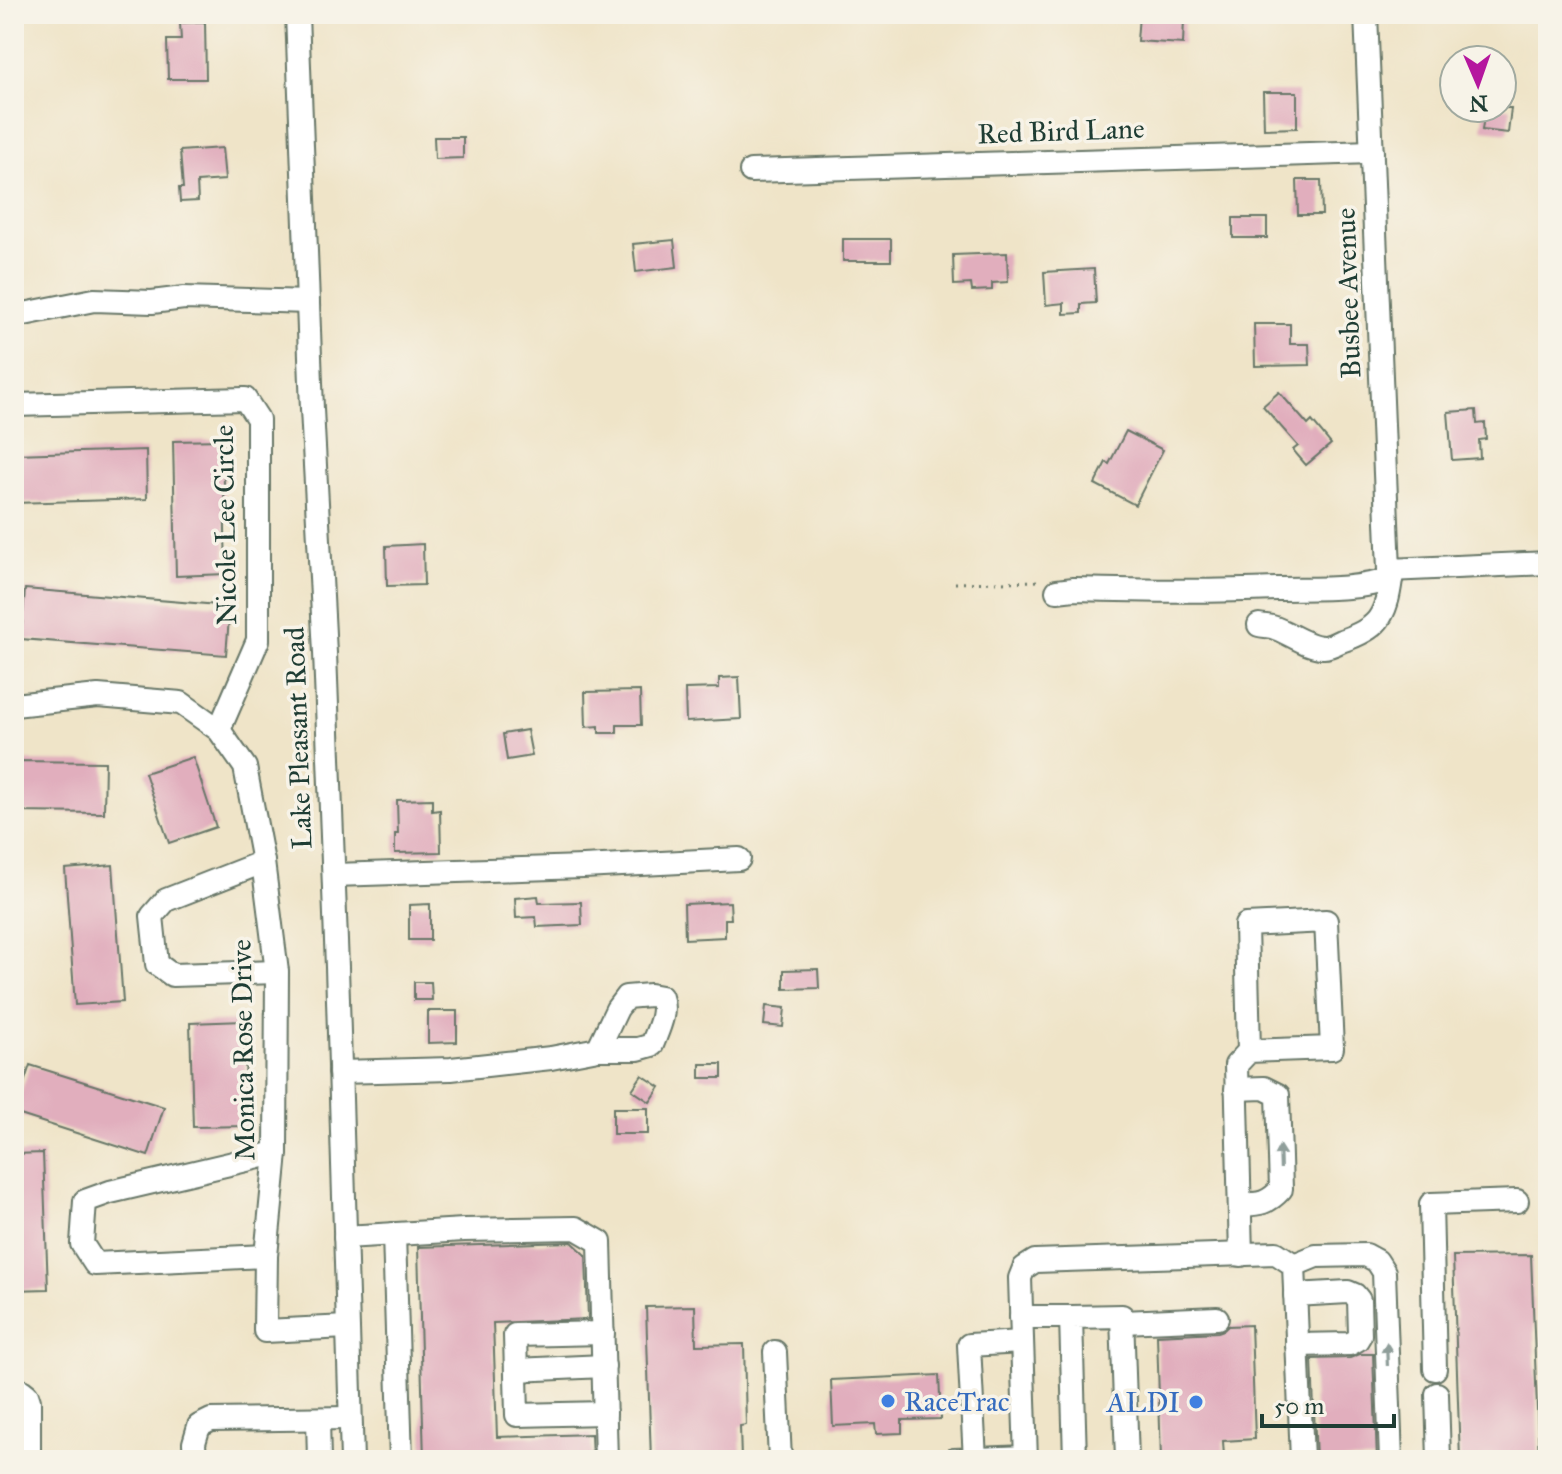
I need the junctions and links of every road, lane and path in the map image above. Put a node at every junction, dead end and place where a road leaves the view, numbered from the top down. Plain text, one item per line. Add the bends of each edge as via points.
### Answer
1 (297, 14) edge
2 (1366, 14) edge
3 (1372, 152) junction
4 (751, 171) dead end
5 (308, 302) junction
6 (14, 316) edge
7 (14, 405) edge
8 (1548, 563) edge
9 (1392, 573) junction
10 (1057, 591) dead end
11 (1259, 625) dead end
12 (14, 705) edge
13 (219, 730) junction
14 (739, 859) dead end
15 (263, 862) junction
16 (334, 875) junction
17 (277, 972) junction
18 (598, 1049) dead end
19 (1249, 1051) junction
20 (340, 1072) junction
21 (1236, 1089) junction
22 (276, 1153) junction
23 (1517, 1201) dead end
24 (1240, 1205) junction
25 (394, 1234) junction
26 (345, 1237) junction
27 (1241, 1255) junction
28 (266, 1256) junction
29 (1294, 1265) junction
30 (1295, 1295) junction
31 (1021, 1317) junction
32 (1071, 1317) junction
33 (1217, 1318) dead end
34 (1123, 1322) junction
35 (347, 1327) junction
36 (603, 1333) junction
37 (1022, 1342) junction
38 (1297, 1345) junction
39 (775, 1352) dead end
40 (604, 1366) junction
41 (1435, 1369) dead end
42 (516, 1370) junction
43 (14, 1392) edge
44 (1437, 1394) dead end
45 (605, 1413) junction
46 (350, 1418) junction
47 (318, 1419) junction
48 (1026, 1459) edge
49 (29, 1460) edge
50 (195, 1460) edge
51 (319, 1460) edge
52 (352, 1460) edge
53 (401, 1460) edge
54 (606, 1460) edge
55 (780, 1460) edge
56 (954, 1460) edge
57 (975, 1460) edge
58 (1075, 1460) edge
59 (1127, 1460) edge
60 (1302, 1460) edge
61 (1391, 1460) edge
62 (1439, 1460) edge

1 - 5 street, Lake Pleasant Road
2 - 3 street, Busbee Avenue
3 - 4 street, Red Bird Lane
3 - 9 street, Busbee Avenue
5 - 6 street via 94,300
5 - 16 street, Lake Pleasant Road
7 - 13 street, Nicole Lee Circle via 245,399 258,419 258,640
8 - 9 street
9 - 10 street via 1375,584 1323,589
9 - 11 street, Busbee Avenue via 1379,620 1347,639 1323,647
12 - 13 street, Monica Rose Drive via 98,696 181,703
13 - 15 street, Monica Rose Drive via 245,767
14 - 16 street
15 - 17 street, Monica Rose Drive
15 - 17 street via 166,900 152,916 157,964 172,975
16 - 20 street, Lake Pleasant Road
17 - 22 street, Monica Rose Drive
18 - 20 street via 451,1069
19 - 19 street via 1246,925 1326,921 1332,1048
19 - 21 street via 1236,1065
20 - 26 street, Lake Pleasant Road
21 - 24 street
24 -> 21 street via 1261,1204 1281,1189 1278,1095 1264,1088
22 - 28 street, Monica Rose Drive
22 - 28 street via 85,1201 82,1244 95,1264
23 - 41 street via 1431,1204
24 - 27 street
25 - 26 street
25 - 36 street via 576,1228 600,1242
25 - 53 street
26 - 35 street, Lake Pleasant Road
27 - 29 street via 1276,1253
27 - 31 street via 1035,1261 1020,1278
28 - 35 street, Monica Rose Drive via 265,1331
29 - 30 street
61 -> 29 street via 1384,1272 1366,1255 1316,1256
30 - 38 street
30 - 38 street via 1348,1292 1359,1300 1357,1340
31 - 32 street
31 - 37 street
32 - 34 street via 1122,1316
32 - 58 street
33 - 34 street
34 - 59 street
35 - 46 street, Lake Pleasant Road
36 - 40 street
36 - 42 street via 515,1335
37 - 48 street
37 - 57 street via 969,1345
38 - 60 street
39 - 55 street
40 - 42 street
40 - 45 street
42 - 45 street via 517,1415
43 - 49 street via 22,1391 29,1401
44 - 62 street
45 - 54 street
46 - 47 street
46 - 52 street, Lake Pleasant Road
47 - 50 street via 211,1420 199,1426
47 - 51 street
48 - 57 street
56 - 57 street

